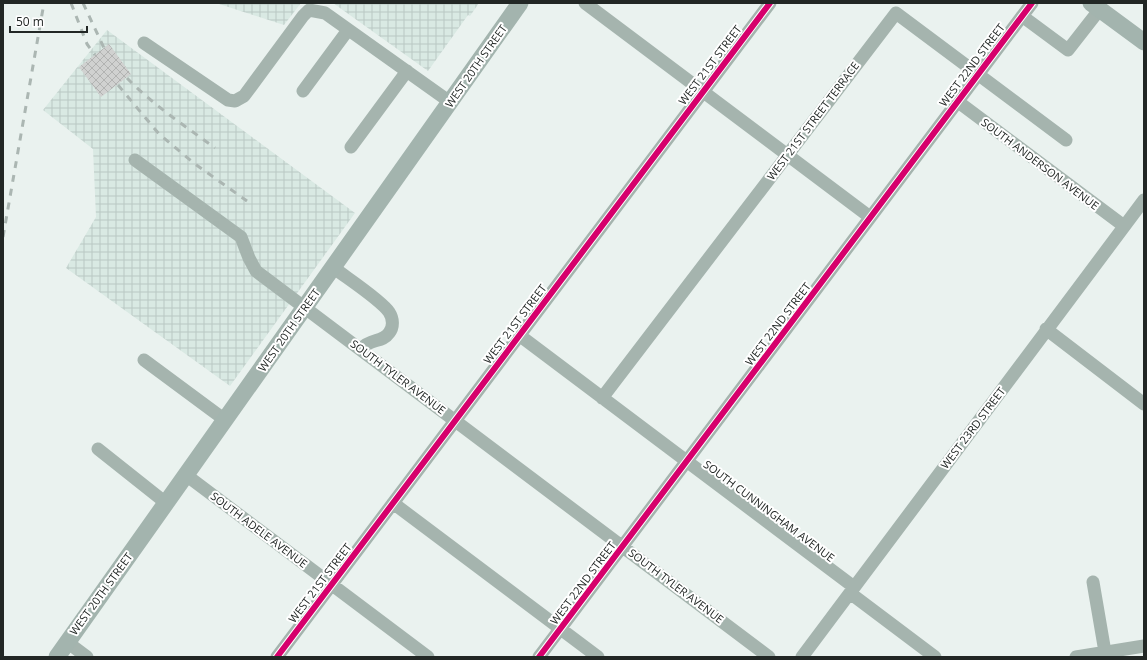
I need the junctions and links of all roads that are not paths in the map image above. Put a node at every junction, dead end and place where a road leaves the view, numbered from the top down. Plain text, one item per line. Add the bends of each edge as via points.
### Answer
1 (584, 3) edge
2 (770, 3) edge
3 (517, 4) edge
4 (1096, 6) edge
5 (1027, 7) edge
6 (348, 30) junction
7 (1144, 42) edge
8 (144, 43) dead end
9 (407, 71) junction
10 (978, 74) junction
11 (303, 91) dead end
12 (703, 92) junction
13 (957, 101) junction
14 (450, 102) junction
15 (1066, 140) dead end
16 (351, 147) dead end
17 (786, 155) junction
18 (135, 160) dead end
19 (1144, 200) edge
20 (870, 217) junction
21 (1124, 226) junction
22 (334, 268) junction
23 (305, 308) junction
24 (1046, 330) junction
25 (519, 335) junction
26 (361, 349) junction
27 (144, 360) dead end
28 (602, 398) junction
29 (1144, 404) edge
30 (225, 420) junction
31 (456, 420) junction
32 (98, 449) dead end
33 (687, 462) junction
34 (186, 475) junction
35 (166, 503) junction
36 (393, 503) junction
37 (623, 545) junction
38 (1092, 582) dead end
39 (331, 584) junction
40 (852, 590) junction
41 (561, 629) junction
42 (67, 642) junction
43 (1144, 646) edge
44 (1105, 652) junction
45 (56, 657) edge
46 (87, 657) edge
47 (277, 657) edge
48 (428, 657) edge
49 (539, 657) edge
50 (598, 657) edge
51 (769, 657) edge
52 (802, 657) edge
53 (935, 657) edge
54 (1076, 657) edge

1 - 12 street
2 - 12 street, WEST 21ST STREET
3 - 14 main road, WEST 20TH STREET
4 - 5 street via 1068,50
4 - 7 main road
5 - 10 street, WEST 22ND STREET
6 - 8 street via 325,13 309,10 244,96 232,101
6 - 9 street
6 - 11 street
9 - 14 street
9 - 16 street
10 - 13 street, WEST 22ND STREET
10 - 15 street, WEST 21ST STREET TERRACE
10 - 17 street, WEST 21ST STREET TERRACE via 896,13
12 - 17 street
12 - 25 street, WEST 21ST STREET
13 - 20 street, WEST 22ND STREET
13 - 21 street, SOUTH ANDERSON AVENUE
14 - 22 main road, WEST 20TH STREET
17 - 20 street
17 - 28 street, WEST 21ST STREET TERRACE
18 - 23 street, SOUTH TYLER AVENUE via 241,237 248,258 256,271
19 - 21 street, WEST 23RD STREET
20 - 33 street, WEST 22ND STREET
21 - 24 street, WEST 23RD STREET
22 - 23 main road, WEST 20TH STREET
22 - 26 street via 382,305 392,317 388,335 369,342
23 - 26 street, SOUTH TYLER AVENUE
23 - 30 main road, WEST 20TH STREET
24 - 29 street
24 - 40 street, WEST 23RD STREET
25 - 28 street, SOUTH CUNNINGHAM AVENUE
25 - 31 street, WEST 21ST STREET
26 - 31 street, SOUTH TYLER AVENUE
27 - 30 street
28 - 33 street, SOUTH CUNNINGHAM AVENUE
30 - 34 main road, WEST 20TH STREET
31 - 36 street, WEST 21ST STREET
31 - 37 street, SOUTH TYLER AVENUE
32 - 35 street
33 - 37 street, WEST 22ND STREET
33 - 40 street, SOUTH CUNNINGHAM AVENUE
34 - 35 main road, WEST 20TH STREET
34 - 39 street, SOUTH ADELE AVENUE
35 - 42 main road, WEST 20TH STREET
36 - 39 street, WEST 21ST STREET
36 - 41 street
37 - 41 street, WEST 22ND STREET
37 - 51 street, SOUTH TYLER AVENUE
38 - 44 street
39 - 47 street, WEST 21ST STREET
39 - 48 street, SOUTH ADELE AVENUE
40 - 52 street, WEST 23RD STREET
40 - 53 street, SOUTH CUNNINGHAM AVENUE
41 - 49 street, WEST 22ND STREET
41 - 50 street
42 - 45 main road, WEST 20TH STREET
42 - 46 street
43 - 44 street
44 - 54 street

